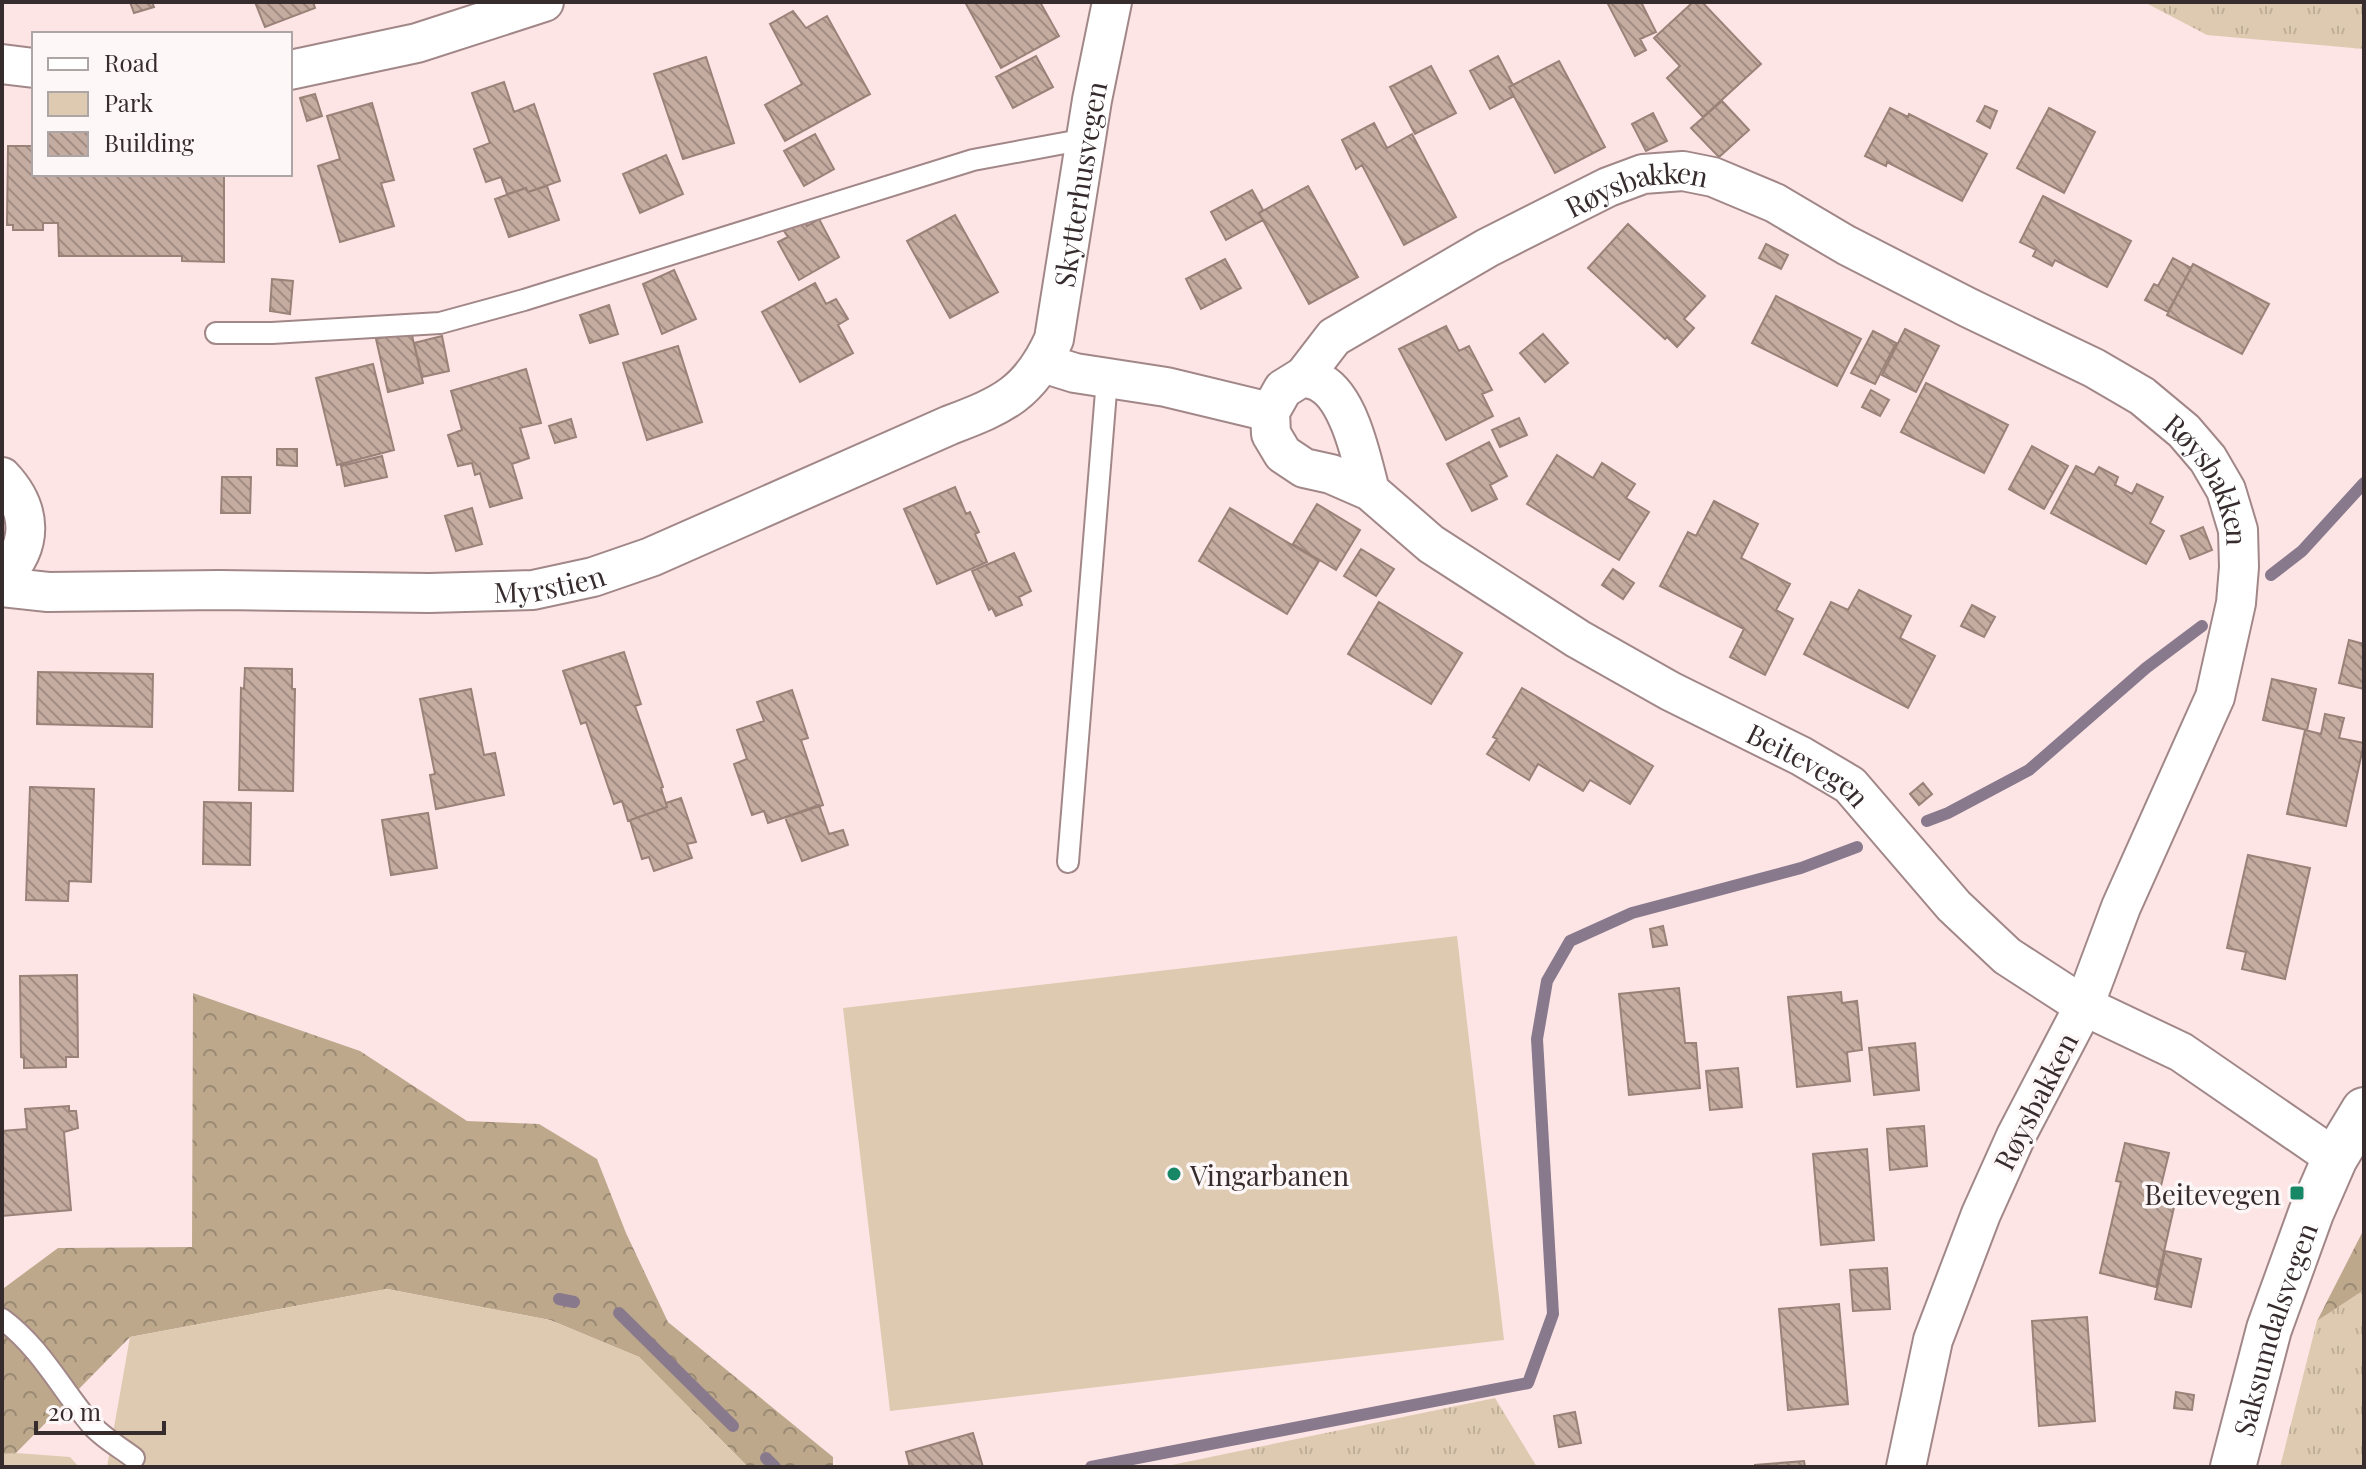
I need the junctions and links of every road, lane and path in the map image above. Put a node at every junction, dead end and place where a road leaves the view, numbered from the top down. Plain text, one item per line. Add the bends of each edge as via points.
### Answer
1 (544, 2) edge
2 (1112, 2) edge
3 (2, 64) edge
4 (32, 68) edge
5 (292, 70) edge
6 (1086, 139) junction
7 (216, 333) dead end
8 (1043, 363) junction
9 (1304, 376) junction
10 (1107, 379) junction
11 (1270, 412) junction
12 (2, 477) edge
13 (1370, 491) junction
14 (2, 577) edge
15 (2, 587) edge
16 (1068, 862) dead end
17 (2084, 1006) junction
18 (2364, 1110) edge
19 (2335, 1158) junction
20 (2, 1319) edge
21 (134, 1458) dead end
22 (1906, 1467) edge
23 (2233, 1467) edge

1 - 5 street via 417,43
2 - 6 street, Skytterhusvegen
3 - 4 street
6 - 7 lane via 973,160 440,323
6 - 8 street, Skytterhusvegen via 1054,339
8 - 10 street
8 - 15 street, Myrstien via 997,408 651,557 533,590 48,592
9 - 11 street via 1283,389
9 - 13 street via 1324,384 1339,402
9 - 17 street, Røysbakken via 1334,337 1487,248 1608,187 1643,174 1683,171 1713,177 1775,203 1846,245 2142,396 2184,431 2226,490 2238,530 2236,603 2215,697 2121,907
10 - 11 street
10 - 16 lane
11 - 13 street, Beitevegen via 1271,434 1283,454 1304,468
12 - 14 street via 21,507 26,530 23,550
13 - 17 street, Beitevegen via 1431,544 1578,639 1850,785 1954,906 2007,956
17 - 19 street, Beitevegen via 2181,1052
17 - 22 street, Røysbakken via 1981,1214 1933,1340
18 - 19 main road, Saksumdalsvegen
19 - 23 main road, Saksumdalsvegen via 2269,1329
20 - 21 lane via 40,1353 92,1426

